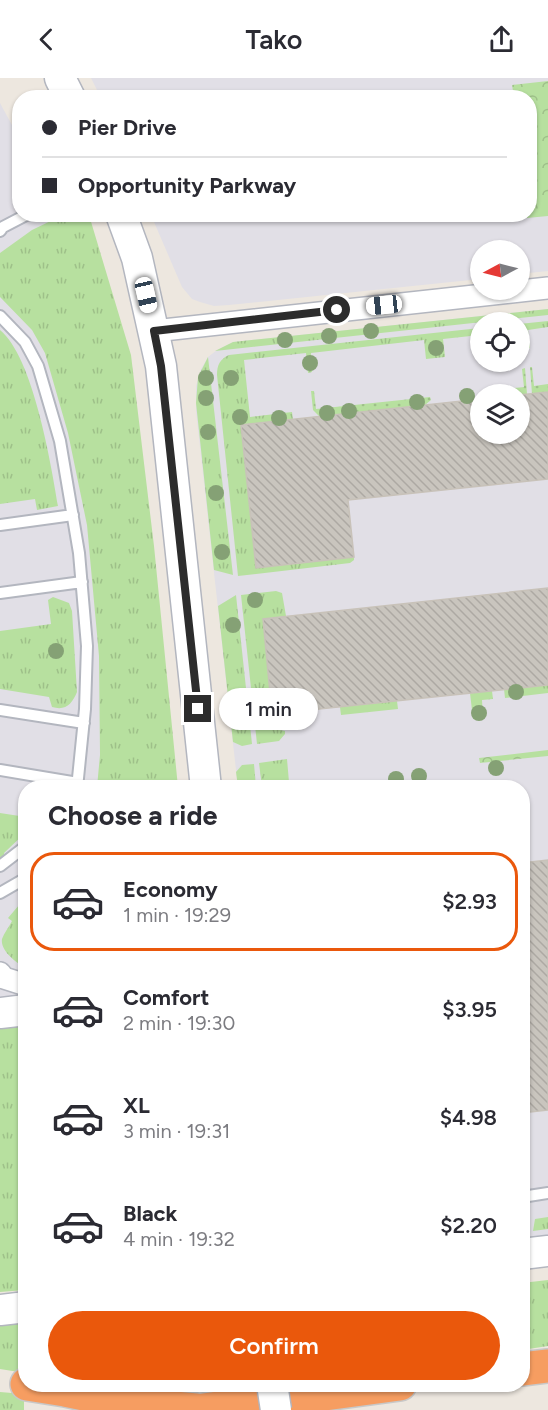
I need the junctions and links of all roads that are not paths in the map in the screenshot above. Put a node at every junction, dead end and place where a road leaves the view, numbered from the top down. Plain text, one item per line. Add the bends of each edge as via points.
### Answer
1 (13, 222) edge
2 (124, 222) edge
3 (0, 231) edge
4 (548, 288) edge
5 (0, 316) edge
6 (154, 331) junction
7 (73, 515) junction
8 (0, 525) edge
9 (82, 582) junction
10 (0, 593) edge
11 (0, 710) edge
12 (84, 723) junction
13 (0, 770) edge
14 (52, 780) edge
15 (78, 780) edge
16 (205, 780) edge
17 (18, 852) edge
18 (0, 866) edge
19 (18, 883) edge
20 (0, 893) edge
21 (0, 973) edge
22 (18, 982) edge
23 (18, 1011) edge
24 (0, 1013) edge
25 (548, 1193) edge
26 (530, 1196) edge
27 (548, 1251) edge
28 (530, 1253) edge
29 (18, 1308) edge
30 (0, 1310) edge
31 (548, 1366) edge
32 (530, 1368) edge
33 (0, 1381) edge
34 (18, 1383) edge
35 (74, 1392) edge
36 (273, 1392) edge
37 (339, 1392) edge
38 (196, 1410) edge
39 (203, 1410) edge
40 (276, 1410) edge

1 - 3 lane
2 - 6 main road via 137,258
4 - 6 street
5 - 7 lane via 25,342 38,366 60,441
6 - 16 main road
7 - 8 lane
7 - 9 lane
9 - 10 lane
9 - 12 lane via 87,646
11 - 12 lane
12 - 15 lane
13 - 14 lane
17 - 18 lane
19 - 20 lane
21 - 22 street
23 - 24 main road
25 - 26 lane
27 - 28 main road
29 - 30 main road
31 - 32 highway
33 - 34 highway
35 - 38 highway via 131,1404
36 - 40 main road, bridge
37 - 39 highway

